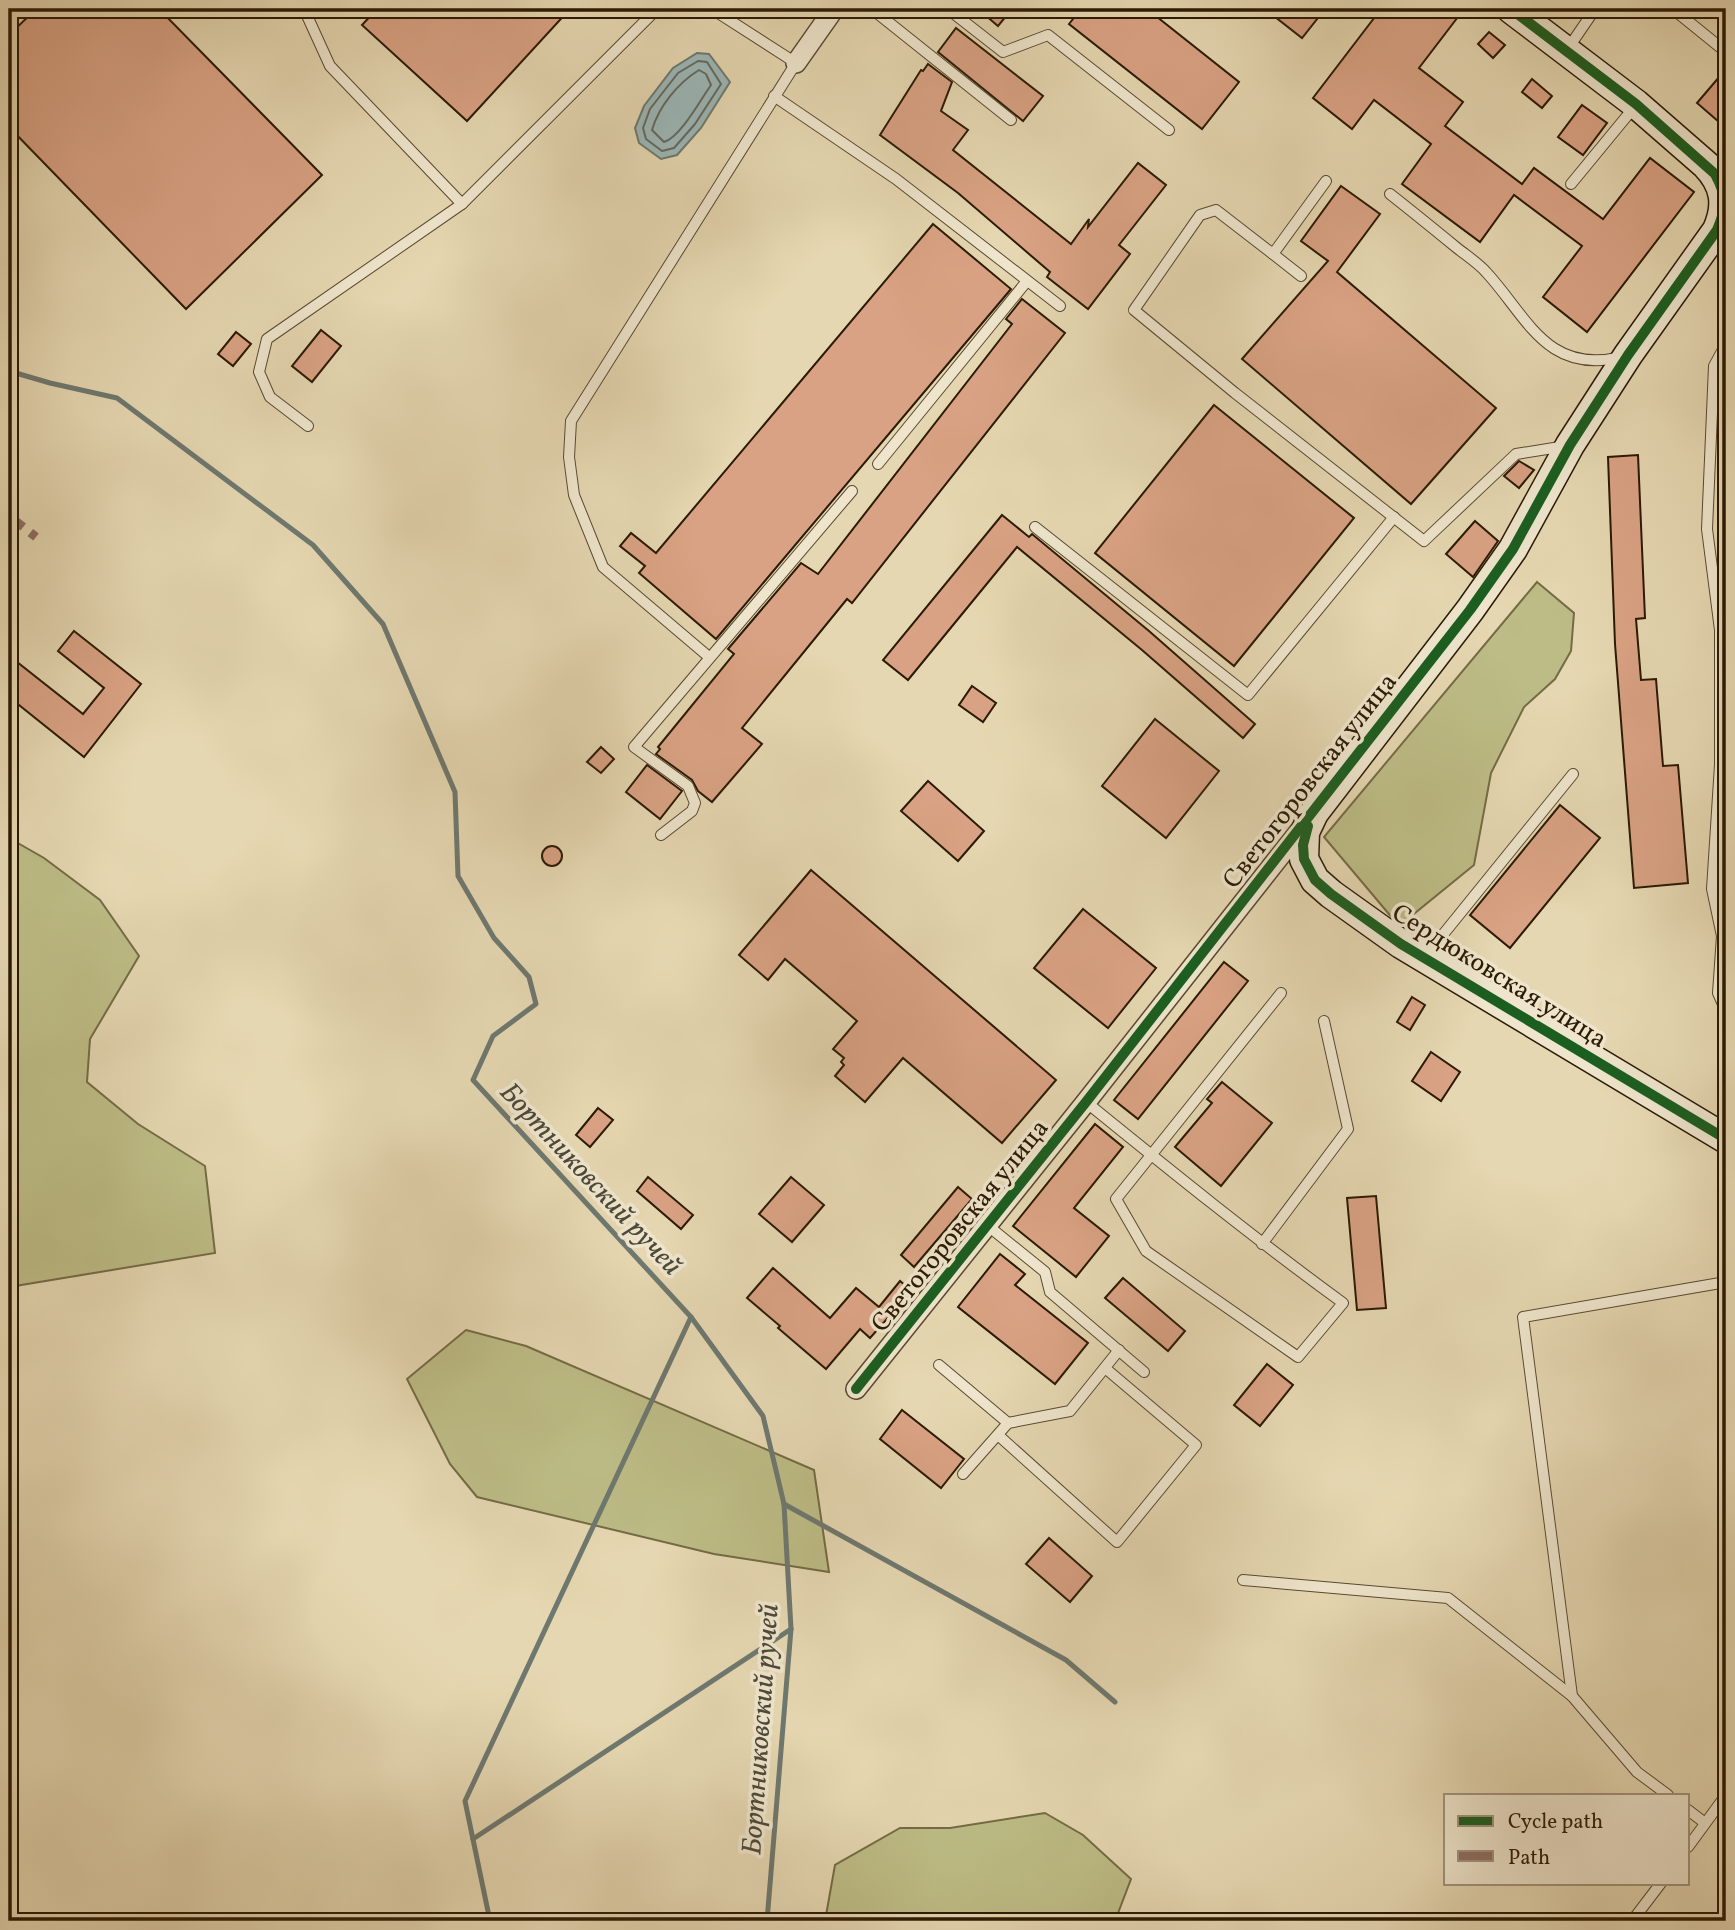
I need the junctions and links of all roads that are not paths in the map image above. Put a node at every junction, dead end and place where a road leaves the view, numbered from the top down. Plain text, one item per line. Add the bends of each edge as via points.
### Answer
1 (304, 9) edge
2 (657, 9) edge
3 (712, 9) edge
4 (834, 9) edge
5 (872, 9) edge
6 (948, 9) edge
7 (1511, 9) edge
8 (1595, 9) edge
9 (1673, 9) edge
10 (1566, 50) junction
11 (1726, 52) edge
12 (796, 63) junction
13 (774, 96) junction
14 (1636, 104) junction
15 (1011, 120) dead end
16 (1169, 130) dead end
17 (1326, 181) dead end
18 (1571, 184) dead end
19 (1390, 194) dead end
20 (1725, 202) edge
21 (462, 204) junction
22 (1273, 254) junction
23 (1301, 276) dead end
24 (1027, 281) junction
25 (1060, 306) dead end
26 (1726, 344) edge
27 (1628, 355) junction
28 (308, 426) dead end
29 (1570, 445) junction
30 (877, 464) dead end
31 (852, 491) dead end
32 (1394, 517) junction
33 (1035, 527) dead end
34 (709, 657) junction
35 (1573, 774) dead end
36 (1314, 813) junction
37 (661, 835) dead end
38 (1724, 937) edge
39 (1401, 944) junction
40 (1281, 993) dead end
41 (1726, 1011) edge
42 (1324, 1021) dead end
43 (1086, 1102) junction
44 (1726, 1139) edge
45 (1151, 1155) junction
46 (987, 1225) junction
47 (1262, 1244) junction
48 (1726, 1282) edge
49 (1118, 1350) junction
50 (939, 1365) dead end
51 (1105, 1368) junction
52 (1144, 1372) dead end
53 (856, 1389) dead end
54 (1008, 1423) junction
55 (998, 1435) junction
56 (963, 1474) dead end
57 (1243, 1580) dead end
58 (1572, 1696) junction
59 (1667, 1794) edge
60 (1726, 1795) edge
61 (1690, 1812) edge
62 (1705, 1823) junction
63 (1690, 1844) edge
64 (1660, 1884) edge
65 (1633, 1921) edge

1 - 21 lane via 330,66
2 - 21 lane
3 - 12 lane
4 - 12 street
5 - 15 lane
6 - 16 lane via 1003,52 1048,34
7 - 10 street, Светогоровская улица
8 - 10 lane
9 - 11 lane
10 - 14 street, Светогоровская улица
12 - 13 lane
13 - 24 lane via 897,180
13 - 34 lane via 571,421 574,495 603,566
14 - 18 lane
14 - 20 street, Светогоровская улица via 1715,174
17 - 22 lane
19 - 27 lane via 1486,271 1518,314 1556,350 1606,360
20 - 27 street, Светогоровская улица via 1717,230
21 - 28 lane via 267,339 259,372 270,397
22 - 23 lane
22 - 32 lane via 1216,210 1200,215 1134,310
24 - 25 lane
24 - 30 lane
26 - 38 lane via 1714,366 1707,529 1720,630 1720,765 1712,889
27 - 29 street, Светогоровская улица
29 - 32 lane via 1516,454 1424,541
29 - 36 street, Светогоровская улица via 1513,549
31 - 34 lane
32 - 33 lane via 1248,695
34 - 37 lane via 634,747 688,786 695,803 692,811
35 - 39 lane via 1441,937
36 - 39 street, Сердюковская улица via 1303,845 1304,859 1315,880
36 - 43 street, Светогоровская улица
38 - 41 lane via 1718,993
39 - 44 street, Сердюковская улица
40 - 45 lane
42 - 47 lane via 1348,1129
43 - 45 lane
43 - 46 street, Светогоровская улица
45 - 47 lane
45 - 47 lane via 1116,1199 1146,1251 1298,1357 1343,1303
46 - 49 lane via 1045,1272 1050,1292
46 - 53 street, Светогоровская улица
48 - 58 lane via 1523,1317
49 - 51 lane
49 - 52 lane
50 - 54 lane
51 - 54 lane via 1070,1411
51 - 55 lane via 1196,1445 1118,1542
54 - 55 lane
55 - 56 lane
57 - 58 lane via 1448,1598
58 - 59 lane via 1637,1772
60 - 62 lane
61 - 62 lane
62 - 63 lane
64 - 65 lane

